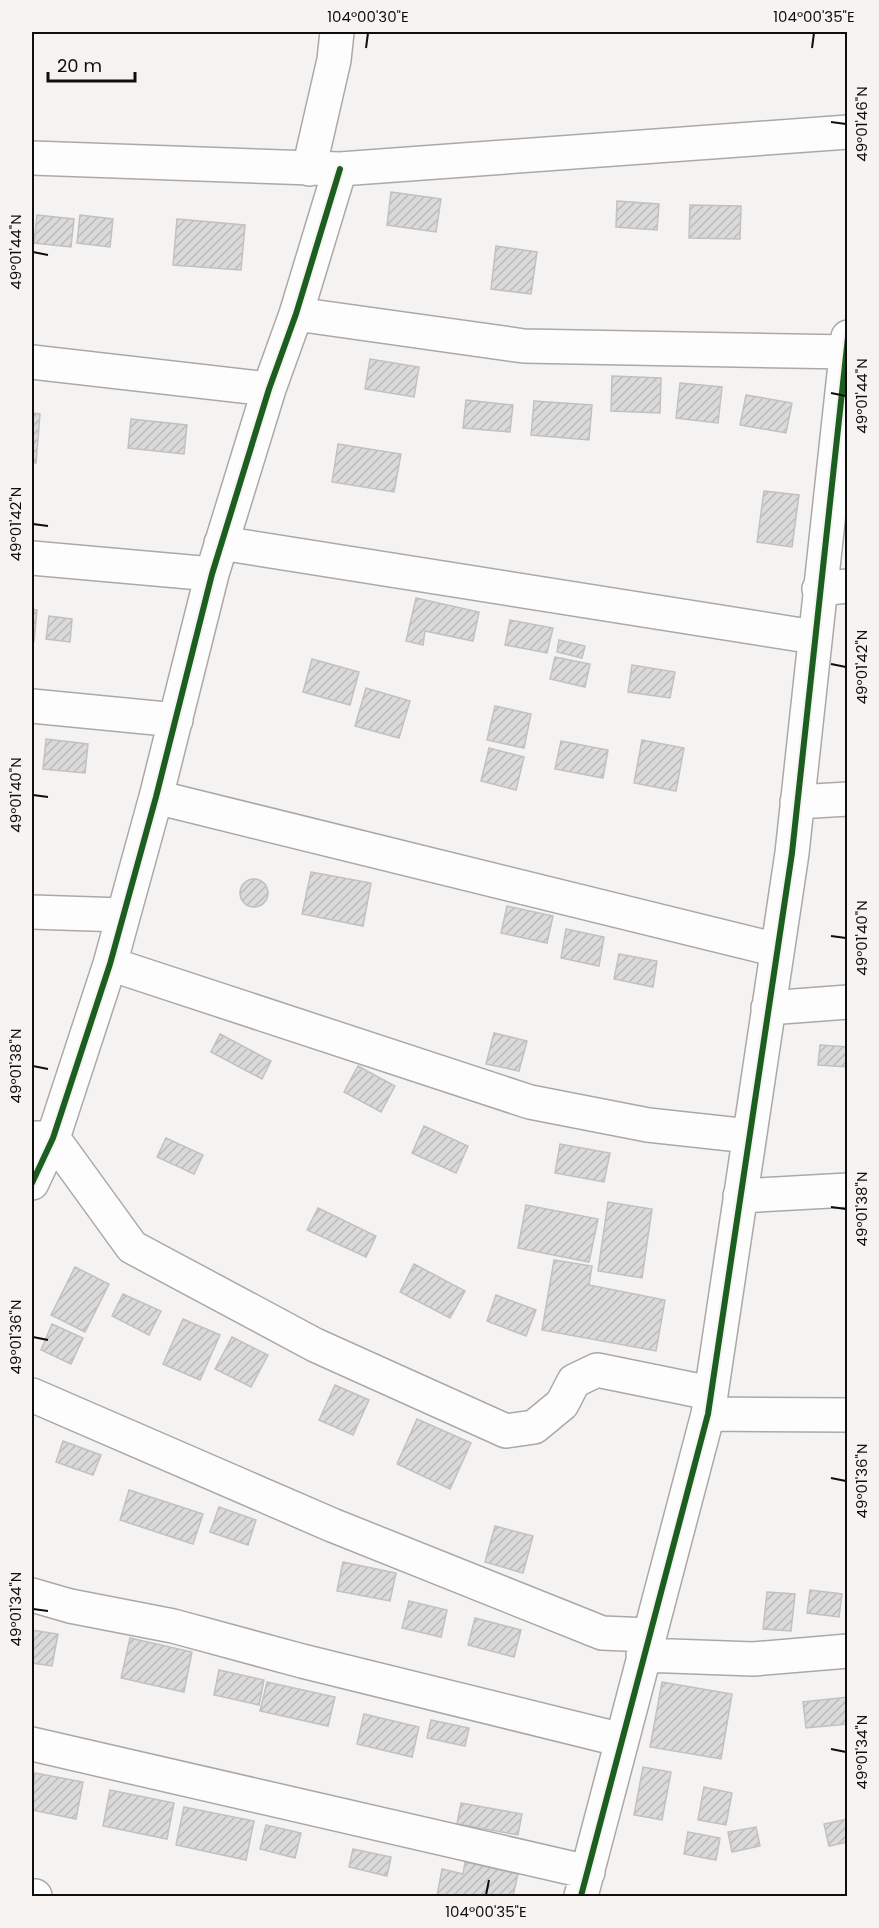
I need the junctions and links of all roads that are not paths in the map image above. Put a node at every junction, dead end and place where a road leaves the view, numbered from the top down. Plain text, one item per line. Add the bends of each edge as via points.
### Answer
1 (337, 32) edge
2 (848, 132) edge
3 (32, 158) edge
4 (325, 169) junction
5 (296, 314) junction
6 (847, 347) edge
7 (32, 362) edge
8 (269, 389) junction
9 (221, 543) junction
10 (32, 558) edge
11 (212, 574) junction
12 (833, 587) edge
13 (814, 637) junction
14 (32, 706) edge
15 (176, 720) junction
16 (156, 797) junction
17 (848, 799) edge
18 (797, 802) junction
19 (32, 912) edge
20 (123, 915) junction
21 (777, 950) junction
22 (110, 964) junction
23 (848, 1002) edge
24 (768, 1008) junction
25 (749, 1136) junction
26 (42, 1138) edge
27 (32, 1183) edge
28 (848, 1190) edge
29 (740, 1196) junction
30 (32, 1395) edge
31 (709, 1403) junction
32 (848, 1415) edge
33 (32, 1595) edge
34 (646, 1645) junction
35 (848, 1651) edge
36 (622, 1740) junction
37 (32, 1744) edge
38 (585, 1884) edge

1 - 4 street
2 - 4 street
3 - 4 street
4 - 5 street
5 - 6 street via 525,346
5 - 8 street
6 - 12 street
7 - 8 street
8 - 9 street
9 - 11 street
9 - 13 street
10 - 11 street
11 - 15 street
12 - 13 street
13 - 18 street
14 - 15 street
15 - 16 street
16 - 20 street
16 - 21 street
17 - 18 street
18 - 21 street
19 - 20 street
20 - 22 street
21 - 24 street
22 - 25 street via 530,1102 648,1125
22 - 26 street
23 - 24 street
24 - 25 street
25 - 29 street
26 - 27 street
26 - 31 street via 132,1247 315,1345 506,1431 534,1426 562,1404 573,1381 597,1370
28 - 29 street
29 - 31 street
30 - 34 street via 332,1525 602,1633
31 - 32 street
31 - 34 street
33 - 36 street via 173,1626
34 - 35 street via 753,1659
34 - 36 street
36 - 38 street
37 - 38 street

